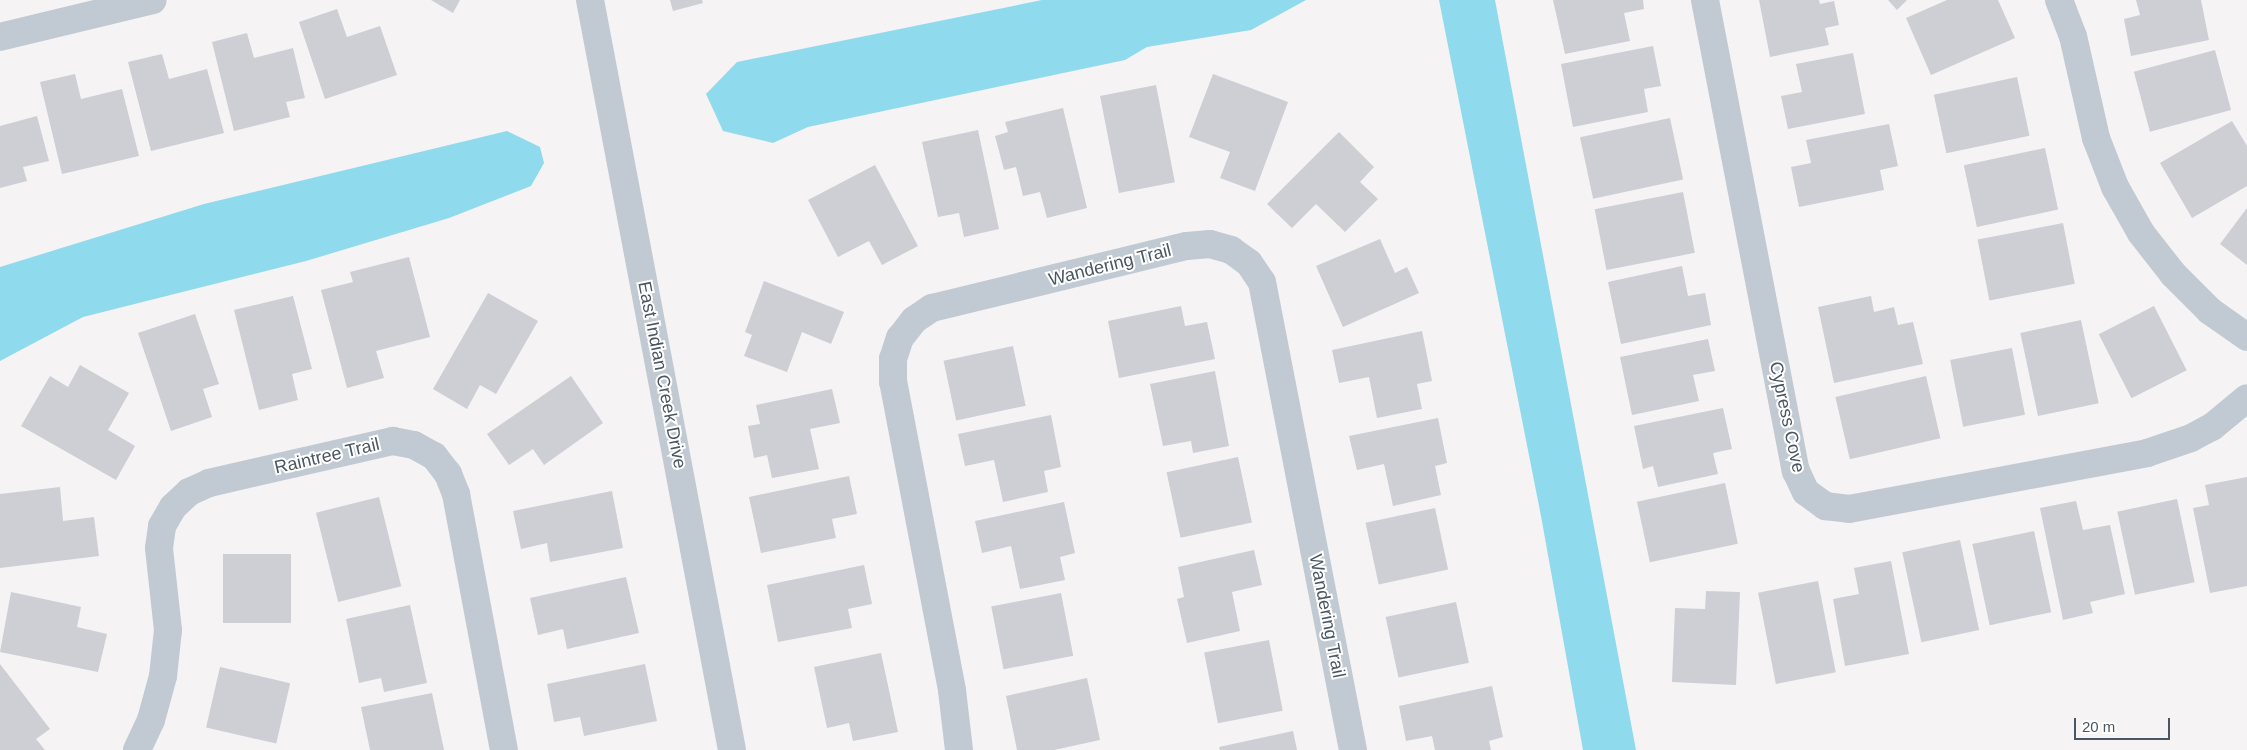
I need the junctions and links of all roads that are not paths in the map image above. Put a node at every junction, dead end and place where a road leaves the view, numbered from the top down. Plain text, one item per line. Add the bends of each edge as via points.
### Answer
1 (153, 0) edge
2 (590, 0) edge
3 (1705, 0) edge
4 (2059, 0) edge
5 (0, 37) edge
6 (2247, 337) edge
7 (2247, 398) edge
8 (137, 750) edge
9 (504, 750) edge
10 (732, 750) edge
11 (959, 750) edge
12 (1353, 750) edge

1 - 5 street
2 - 10 street, East Indian Creek Drive
3 - 7 street, Cypress Cove via 1796,471 1812,497 1825,506 1849,509 2147,453 2205,431
4 - 6 street via 2073,36 2096,138 2115,187 2141,233 2173,274 2210,311
8 - 9 street, Raintree Trail via 151,720 163,676 168,630 159,548 162,526 173,507 189,492 209,483 393,441 414,445 434,456 448,474 456,494
11 - 12 street, Wandering Trail via 952,690 893,382 893,359 900,338 914,320 932,308 1186,246 1210,244 1231,250 1249,263 1262,282

